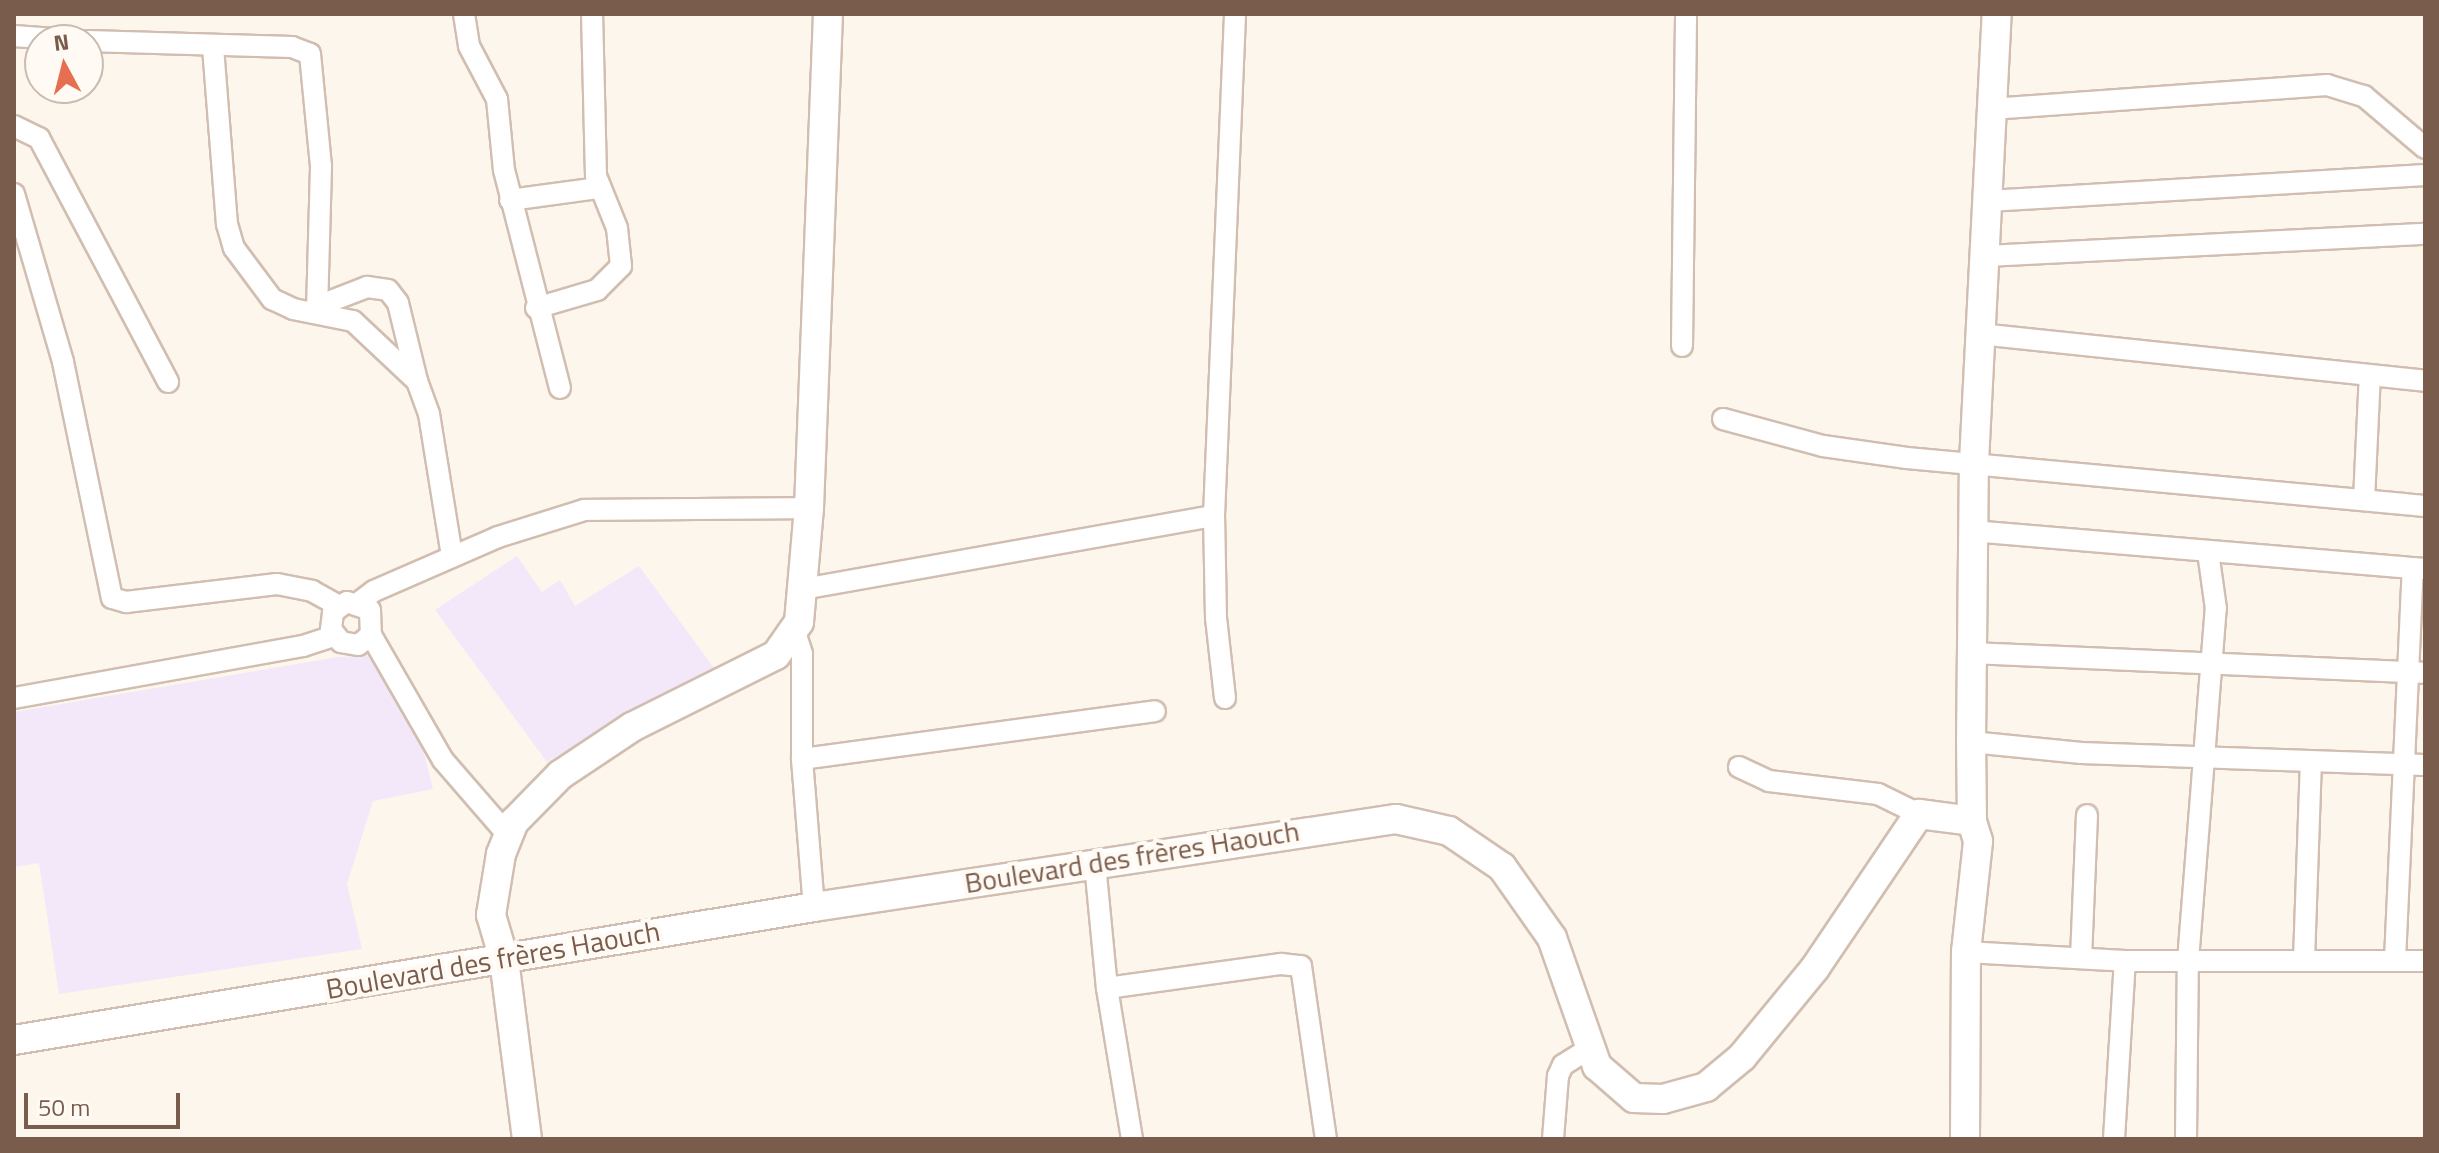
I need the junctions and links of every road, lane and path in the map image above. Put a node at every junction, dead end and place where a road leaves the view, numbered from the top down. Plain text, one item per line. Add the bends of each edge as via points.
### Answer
1 (464, 14) edge
2 (592, 14) edge
3 (828, 14) edge
4 (1235, 14) edge
5 (1686, 14) edge
6 (1997, 14) edge
7 (104, 42) edge
8 (213, 47) junction
9 (1991, 109) junction
10 (14, 126) edge
11 (2425, 148) edge
12 (2425, 175) edge
13 (599, 188) junction
14 (14, 194) edge
15 (510, 200) junction
16 (1988, 201) junction
17 (2425, 234) edge
18 (1986, 256) junction
19 (536, 308) junction
20 (318, 309) junction
21 (1980, 334) junction
22 (1682, 346) dead end
23 (2370, 375) junction
24 (417, 381) junction
25 (2425, 381) edge
26 (168, 382) dead end
27 (560, 388) dead end
28 (1723, 419) dead end
29 (1974, 462) junction
30 (2364, 500) junction
31 (2425, 506) edge
32 (809, 508) junction
33 (1214, 516) junction
34 (1972, 531) junction
35 (2208, 552) junction
36 (452, 556) junction
37 (2419, 569) edge
38 (802, 594) junction
39 (349, 604) junction
40 (795, 632) junction
41 (371, 635) junction
42 (334, 636) junction
43 (1970, 653) junction
44 (2211, 667) junction
45 (2415, 672) edge
46 (731, 677) junction
47 (14, 698) edge
48 (1225, 698) dead end
49 (1155, 711) dead end
50 (1971, 742) junction
51 (802, 759) junction
52 (2207, 759) junction
53 (2311, 762) junction
54 (2403, 764) junction
55 (2425, 765) edge
56 (1739, 767) dead end
57 (1919, 814) junction
58 (2087, 815) dead end
59 (1972, 821) junction
60 (508, 835) junction
61 (1095, 864) junction
62 (814, 907) junction
63 (1966, 952) junction
64 (2081, 958) junction
65 (504, 959) junction
66 (2304, 960) junction
67 (2395, 960) junction
68 (2125, 961) junction
69 (2188, 961) junction
70 (2425, 961) edge
71 (1107, 988) junction
72 (14, 1040) edge
73 (1590, 1048) junction
74 (527, 1139) edge
75 (1132, 1139) edge
76 (1326, 1139) edge
77 (1553, 1139) edge
78 (1965, 1139) edge
79 (2114, 1139) edge
80 (2186, 1139) edge

1 - 15 street via 469,46 497,99
2 - 13 street
3 - 32 main road
4 - 33 street
5 - 22 street
6 - 9 main road
7 - 8 street
8 - 20 street via 229,236 272,299
8 - 20 street via 292,47 313,59 321,167
9 - 11 street via 2327,85 2364,96
9 - 16 main road
10 - 26 street via 39,138
12 - 16 street
13 - 15 street
13 - 19 street via 620,240 616,274 597,290
14 - 39 street via 66,375 112,598 126,602 277,584
15 - 19 street
16 - 18 main road
17 - 18 street
18 - 21 main road
19 - 27 street
20 - 24 street via 363,327
20 - 24 street via 367,287 388,290 398,303
21 - 23 street
21 - 29 main road
23 - 25 street
23 - 30 street
24 - 36 street via 430,423
28 - 29 street via 1823,446
29 - 30 street
29 - 34 main road
30 - 31 street
32 - 36 street via 584,510
32 - 38 main road
33 - 38 street
33 - 48 street via 1216,618
34 - 35 street
34 - 43 main road
35 - 37 street
35 - 44 street via 2216,609
36 - 39 street
37 - 45 street
38 - 40 main road
38 - 46 main road
39 - 41 street via 373,618
39 - 42 street via 330,620
40 - 46 main road via 776,655
40 - 51 street via 802,654
41 - 42 street via 349,645
41 - 60 street via 443,760
42 - 47 street
43 - 44 street
43 - 50 main road
44 - 45 street
44 - 52 street
45 - 54 street
46 - 60 main road via 592,752 541,792
49 - 51 street
50 - 52 street
50 - 59 main road
51 - 62 street
52 - 53 street
52 - 69 street
53 - 54 street
53 - 66 street
54 - 55 street
54 - 67 street
56 - 57 street via 1769,781 1878,794
57 - 59 main road
57 - 73 main road, Boulevard des frères Haouch via 1807,979 1716,1081 1682,1095 1634,1098 1605,1076
58 - 64 street
59 - 63 main road via 1978,841
60 - 65 main road via 491,915
61 - 62 main road, Boulevard des frères Haouch
61 - 71 street
61 - 73 main road, Boulevard des frères Haouch via 1375,820 1449,831 1491,856 1537,911 1563,965
62 - 65 main road, Boulevard des frères Haouch
63 - 64 street
63 - 78 main road
64 - 68 street
65 - 72 main road, Boulevard des frères Haouch
65 - 74 main road
66 - 67 street
66 - 69 street
67 - 70 street
68 - 69 street
68 - 79 street
69 - 80 street
71 - 75 street
71 - 76 street via 1281,964 1301,966
73 - 77 street via 1563,1065 1558,1076

